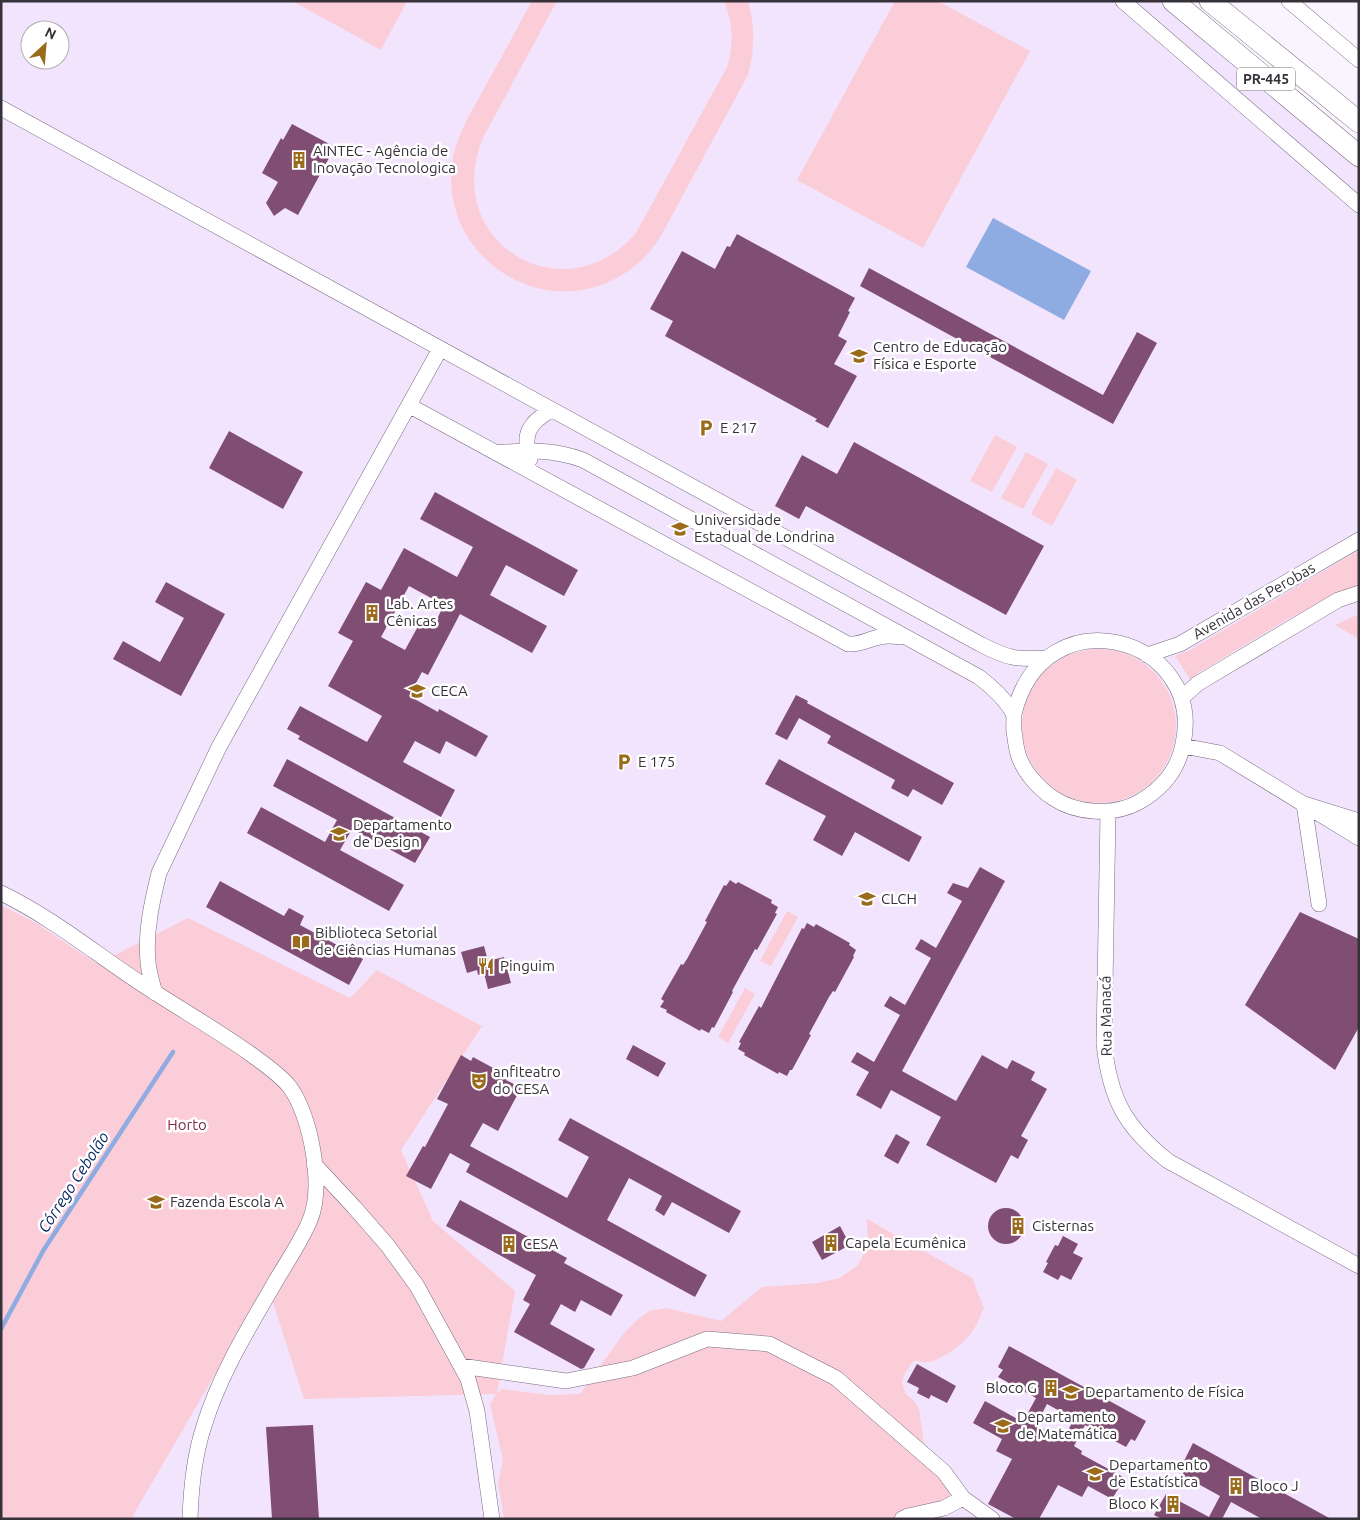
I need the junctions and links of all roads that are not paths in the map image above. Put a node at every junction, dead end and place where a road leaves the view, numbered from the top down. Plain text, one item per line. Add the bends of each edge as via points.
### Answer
1 (1123, 1) edge
2 (1173, 1) edge
3 (1210, 1) edge
4 (1289, 1) edge
5 (1359, 60) edge
6 (1, 108) edge
7 (1359, 122) edge
8 (1359, 156) edge
9 (1359, 205) edge
10 (440, 349) junction
11 (410, 406) junction
12 (551, 410) junction
13 (527, 450) junction
14 (496, 453) junction
15 (536, 474) junction
16 (1359, 540) edge
17 (1359, 593) edge
18 (908, 638) junction
19 (1147, 655) junction
20 (1046, 658) junction
21 (1182, 698) junction
22 (1014, 714) junction
23 (1183, 746) junction
24 (1304, 804) junction
25 (1108, 812) junction
26 (1359, 821) edge
27 (1359, 838) edge
28 (1, 893) edge
29 (1319, 904) dead end
30 (150, 989) junction
31 (314, 1164) junction
32 (1359, 1266) edge
33 (462, 1366) junction
34 (963, 1498) junction
35 (190, 1519) edge
36 (492, 1519) edge
37 (902, 1519) edge
38 (992, 1519) edge

1 - 9 street, PR-445
2 - 8 highway, PR-445
3 - 7 highway, PR-445
4 - 5 street
6 - 10 street
10 - 11 street
10 - 12 street
11 - 14 street
11 - 30 street via 219,747 159,873 148,941
12 - 13 street via 533,422
12 - 20 street via 992,650 1021,660
13 - 14 street
13 - 15 street
13 - 18 street via 557,452 584,460
14 - 15 street
15 - 18 street via 848,644 856,645 890,635
16 - 19 street, Avenida das Perobas via 1180,644
17 - 21 street via 1338,600 1197,684
18 - 22 street via 979,677 999,694
19 - 20 street via 1114,641 1090,640 1066,646
19 - 21 street via 1159,663
20 - 22 street via 1029,676
21 - 23 street via 1186,732
22 - 25 street via 1018,755 1032,779 1053,798 1079,810
23 - 24 street via 1220,753
23 - 25 street via 1169,777 1152,794 1131,806
24 - 26 street
24 - 27 street
24 - 29 street
25 - 32 street, Rua Manacá via 1104,1044 1112,1087 1127,1120 1151,1147 1168,1160
28 - 30 street via 39,914
30 - 31 street via 238,1045 289,1086 302,1110
31 - 33 street via 394,1254 417,1286
31 - 35 street via 316,1192 311,1218 214,1397 194,1464
33 - 34 street via 566,1380 633,1368 707,1339 769,1344 836,1378 944,1472
33 - 36 street via 477,1411
34 - 37 street via 944,1508
34 - 38 street

